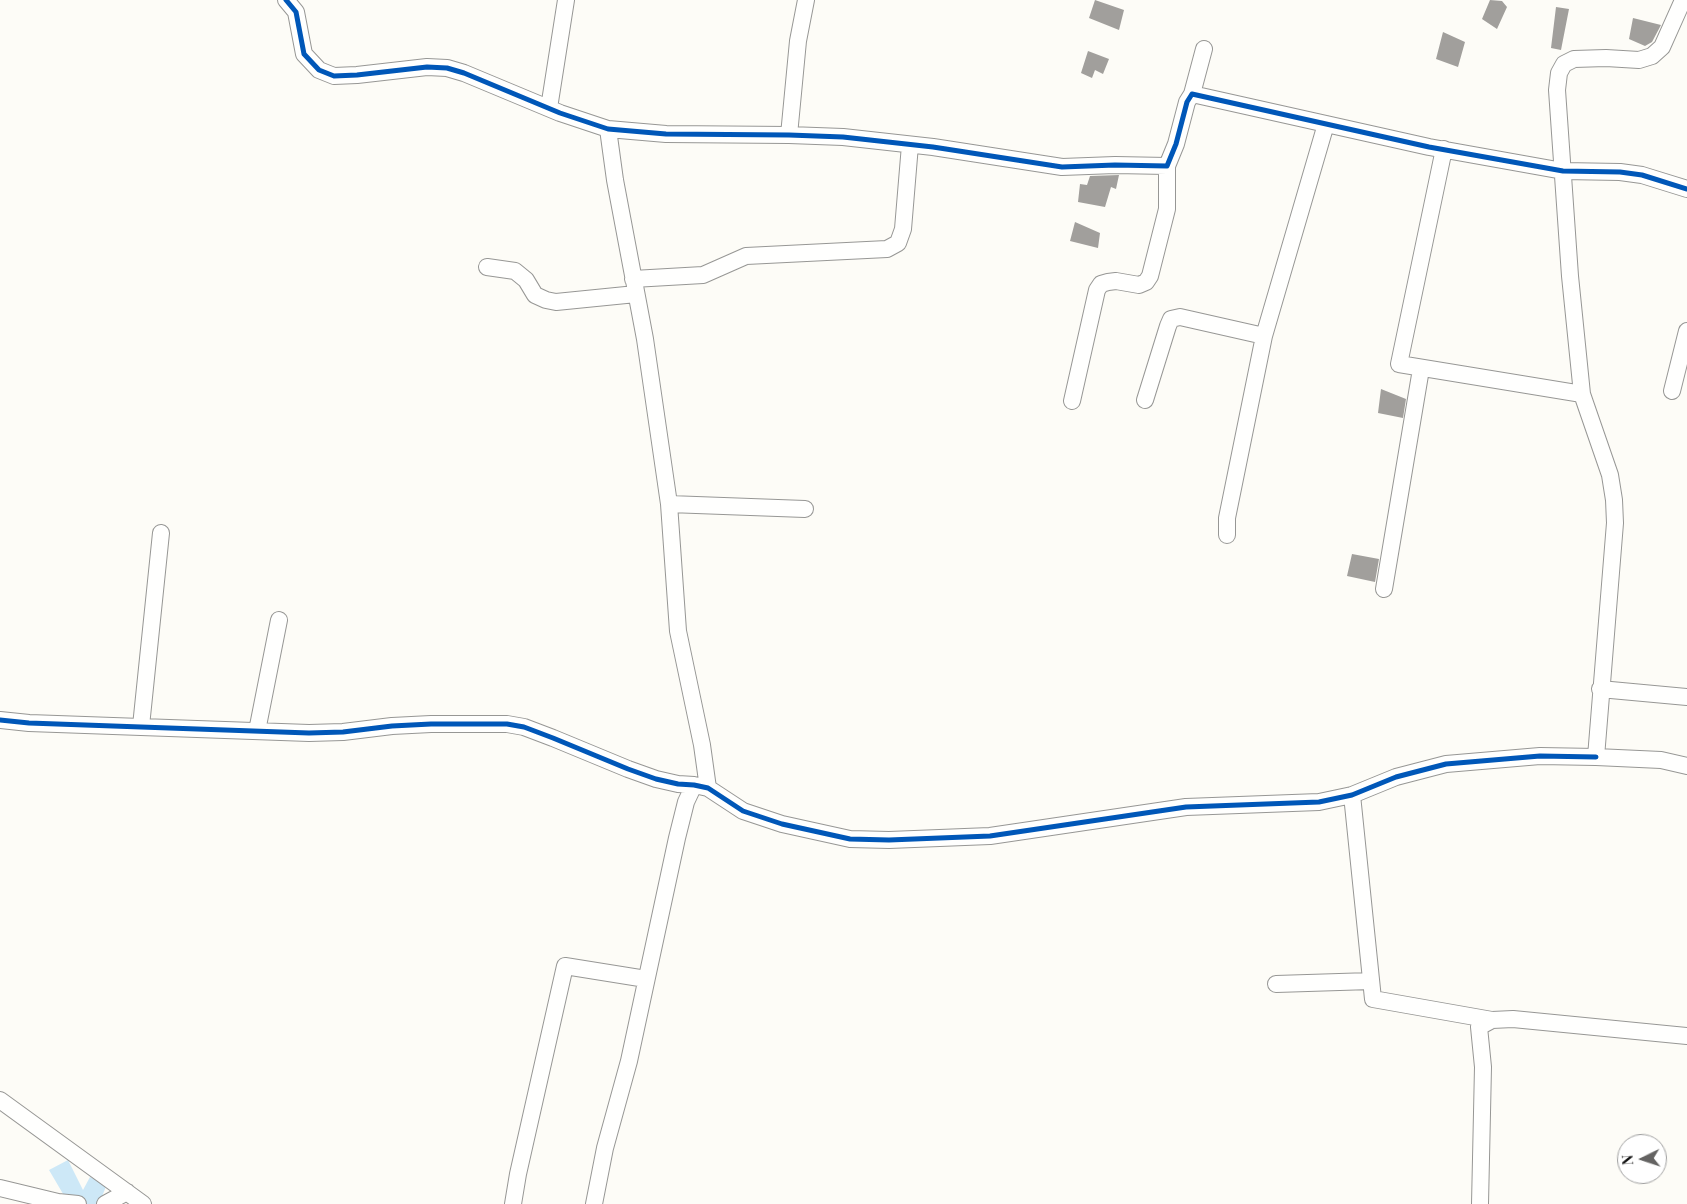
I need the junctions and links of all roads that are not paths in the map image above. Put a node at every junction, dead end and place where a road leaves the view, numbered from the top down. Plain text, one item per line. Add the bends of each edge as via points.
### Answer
1 (286, 0) edge
2 (566, 0) edge
3 (806, 0) edge
4 (1683, 0) edge
5 (1204, 49) dead end
6 (1192, 94) junction
7 (548, 108) junction
8 (1326, 124) junction
9 (608, 130) junction
10 (789, 135) junction
11 (910, 145) junction
12 (1444, 149) junction
13 (1166, 166) junction
14 (1563, 171) junction
15 (1687, 189) edge
16 (487, 267) dead end
17 (635, 287) junction
18 (1687, 330) edge
19 (1264, 336) junction
20 (1422, 369) junction
21 (1672, 391) dead end
22 (1582, 394) junction
23 (1145, 400) dead end
24 (1072, 401) dead end
25 (669, 504) junction
26 (805, 509) dead end
27 (161, 533) dead end
28 (1227, 536) dead end
29 (1384, 589) dead end
30 (279, 620) dead end
31 (1600, 689) junction
32 (1687, 697) edge
33 (0, 720) edge
34 (141, 726) junction
35 (256, 731) junction
36 (1596, 757) junction
37 (1687, 766) edge
38 (701, 787) junction
39 (1352, 795) junction
40 (646, 979) junction
41 (1371, 981) junction
42 (1276, 984) dead end
43 (1492, 1020) junction
44 (1687, 1036) edge
45 (0, 1100) edge
46 (0, 1188) edge
47 (127, 1192) junction
48 (78, 1204) edge
49 (106, 1204) edge
50 (143, 1204) edge
51 (513, 1204) edge
52 (594, 1204) edge
53 (1480, 1204) edge

1 - 7 street via 296,12 304,54 319,70 334,76 447,68
2 - 7 street
3 - 10 street via 798,41
4 - 14 street via 1662,47 1652,56 1639,60 1574,59 1564,64 1557,90
5 - 6 street
6 - 8 street
6 - 13 street
7 - 9 street
8 - 12 street
8 - 19 street
9 - 10 street
9 - 17 street
10 - 11 street
11 - 13 street via 1062,167
11 - 17 street via 903,229 898,243 887,249 746,256 703,275
12 - 14 street
12 - 20 street via 1399,364
13 - 24 street via 1167,209 1150,276 1139,285 1116,281 1101,284 1097,290
14 - 15 street via 1642,175
14 - 22 street
16 - 17 street via 515,271 526,280 535,295 556,302
17 - 25 street
18 - 21 street
19 - 23 street via 1180,317 1172,319
19 - 28 street via 1227,518
20 - 22 street
20 - 29 street
22 - 31 street via 1610,476 1614,500 1615,523
25 - 26 street
25 - 38 street via 678,632 702,745
27 - 34 street
30 - 35 street
31 - 32 street
31 - 36 street
33 - 34 street
34 - 35 street
35 - 38 street via 326,732 402,726 507,724 524,727 656,779
36 - 37 street via 1661,760
36 - 39 street via 1540,756 1446,764 1396,777
38 - 39 street via 743,811 782,824 850,839 889,840 990,836 1186,807 1318,802
38 - 40 street via 686,802
39 - 41 street
40 - 51 street via 566,966
40 - 52 street
41 - 42 street
41 - 43 street via 1373,999
43 - 44 street via 1513,1019
43 - 53 street via 1479,1027 1483,1067
45 - 47 street
46 - 48 street
47 - 49 street
47 - 50 street

